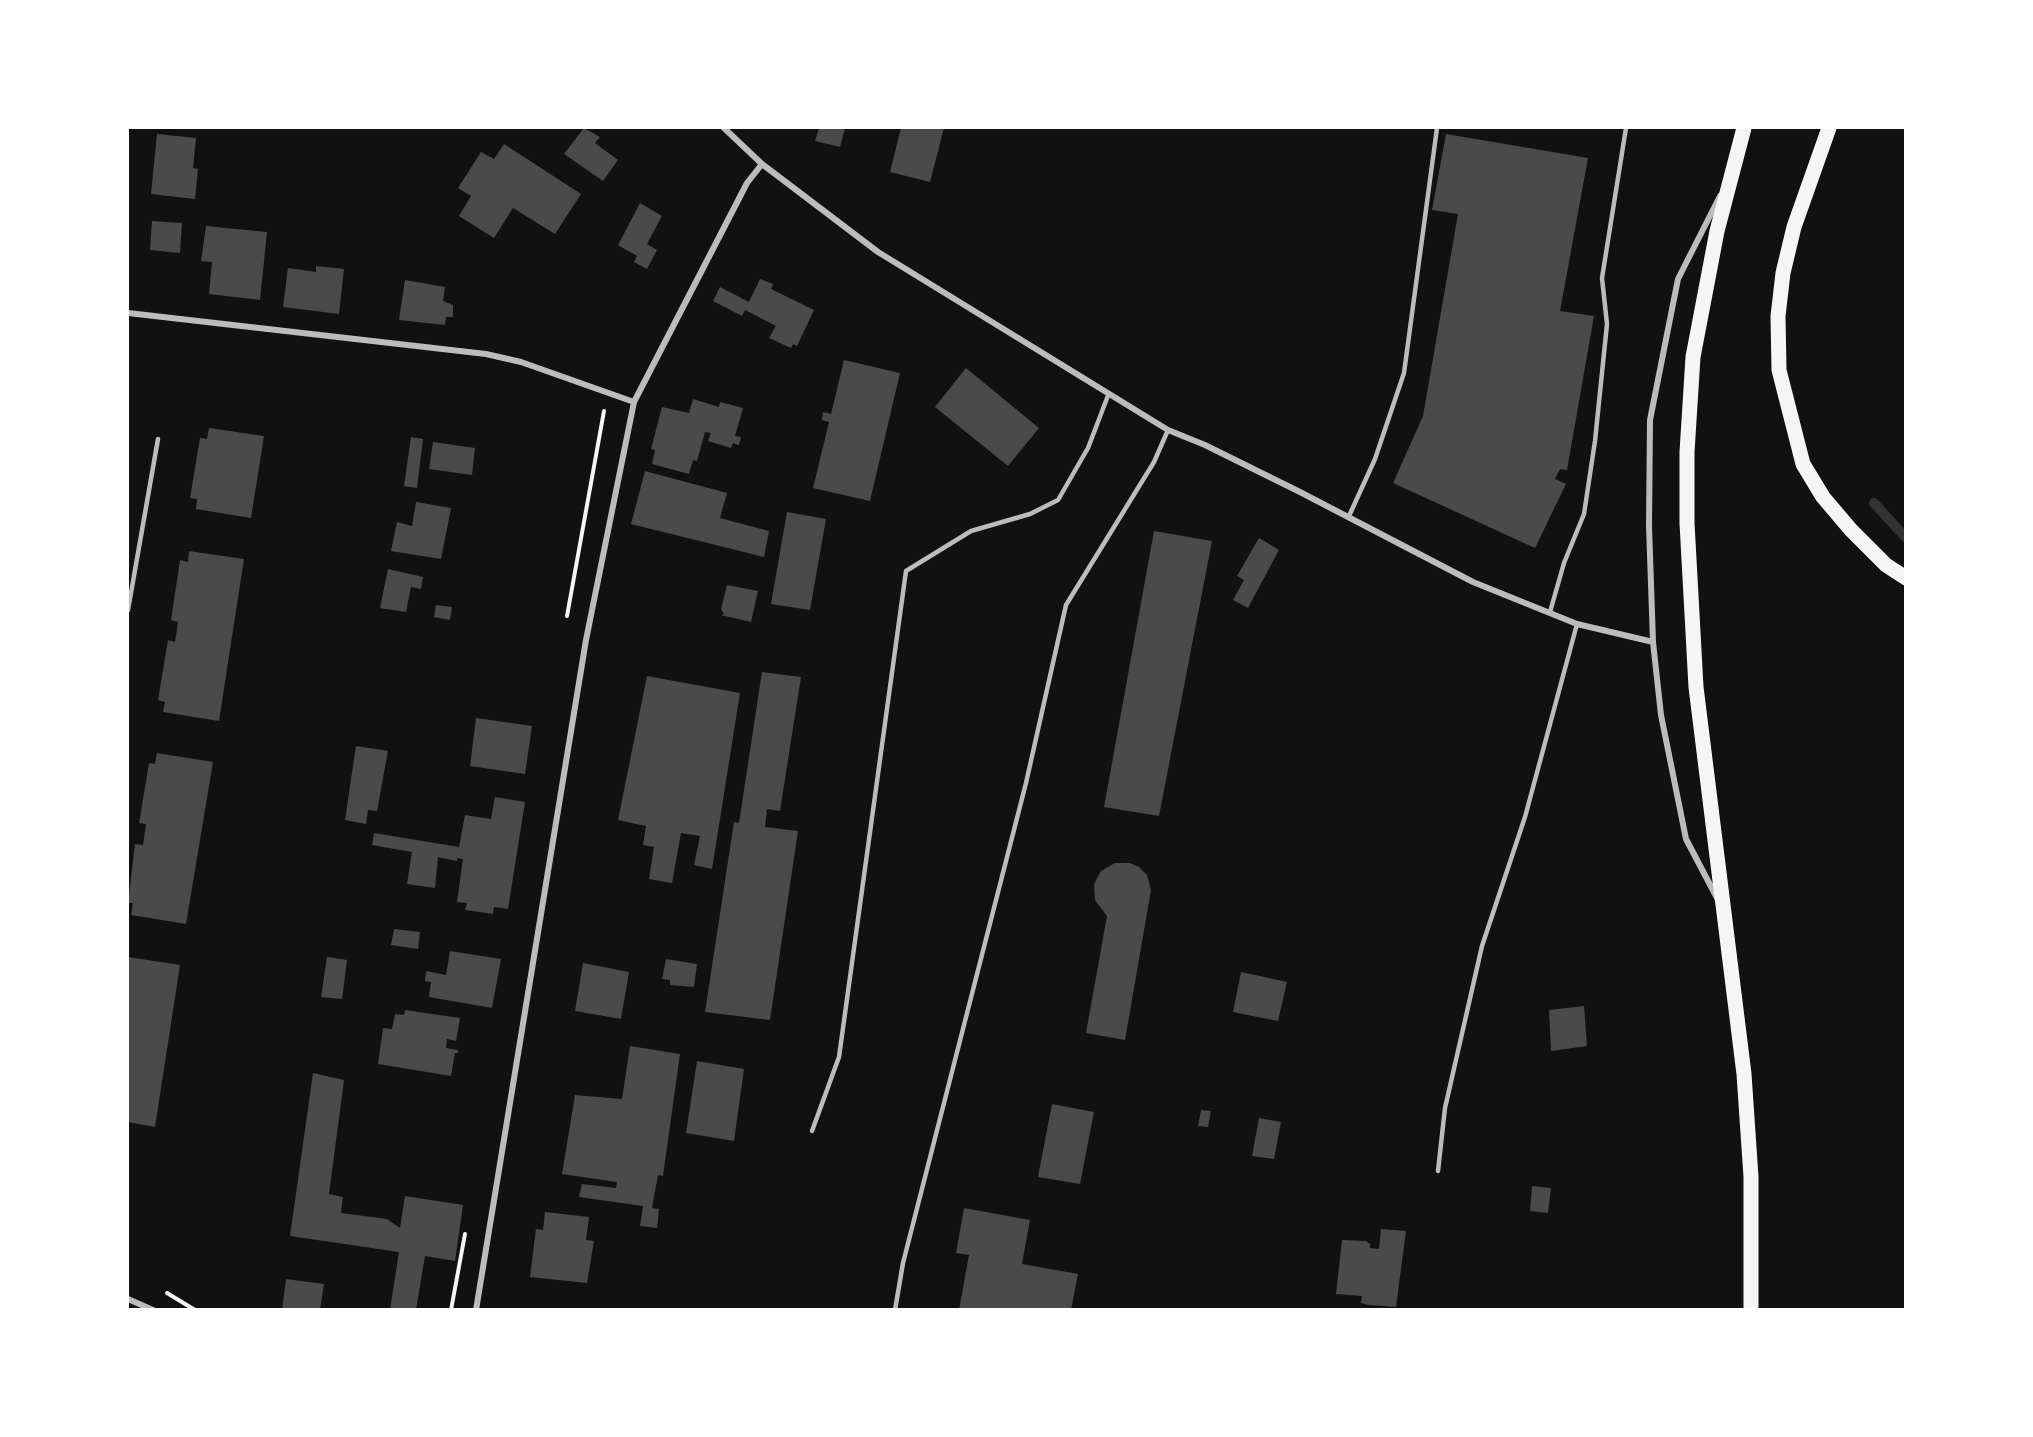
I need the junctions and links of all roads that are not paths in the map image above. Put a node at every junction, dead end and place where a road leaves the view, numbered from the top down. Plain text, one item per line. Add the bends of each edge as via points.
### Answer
1 (724, 128) edge
2 (1437, 128) edge
3 (1626, 128) edge
4 (1744, 128) edge
5 (1829, 128) edge
6 (762, 164) junction
7 (1728, 180) junction
8 (128, 313) edge
9 (1109, 393) junction
10 (634, 402) junction
11 (1168, 430) junction
12 (158, 439) dead end
13 (1349, 516) junction
14 (1905, 578) edge
15 (128, 610) edge
16 (1550, 612) junction
17 (1577, 624) junction
18 (1653, 642) junction
19 (1725, 914) junction
20 (812, 1131) dead end
21 (1438, 1171) dead end
22 (128, 1299) edge
23 (153, 1310) edge
24 (476, 1310) edge
25 (895, 1310) edge
26 (1751, 1310) edge

1 - 6 street
2 - 13 lane via 1404,373 1375,459
3 - 16 lane via 1602,278 1607,324 1584,514 1564,562
4 - 7 main road
5 - 14 main road via 1794,227 1783,273 1778,316 1779,370 1803,464 1823,497 1865,544
6 - 9 street via 878,252
6 - 10 street via 747,183
7 - 18 street via 1677,279 1650,420
7 - 19 main road via 1693,357 1687,500 1696,687
8 - 10 street via 486,354 521,362
9 - 11 street
9 - 20 lane via 1088,448 1058,500 1030,514 971,531 906,571 839,1057
10 - 24 street via 586,640
11 - 13 street
11 - 25 lane via 1154,462 1066,605 1026,783 906,1252
12 - 15 lane
13 - 16 street via 1473,582
16 - 17 street
17 - 18 street
17 - 21 lane via 1525,817 1482,946 1444,1108
18 - 19 street via 1661,715 1686,839
19 - 26 main road via 1744,1074 1751,1177
22 - 23 street

